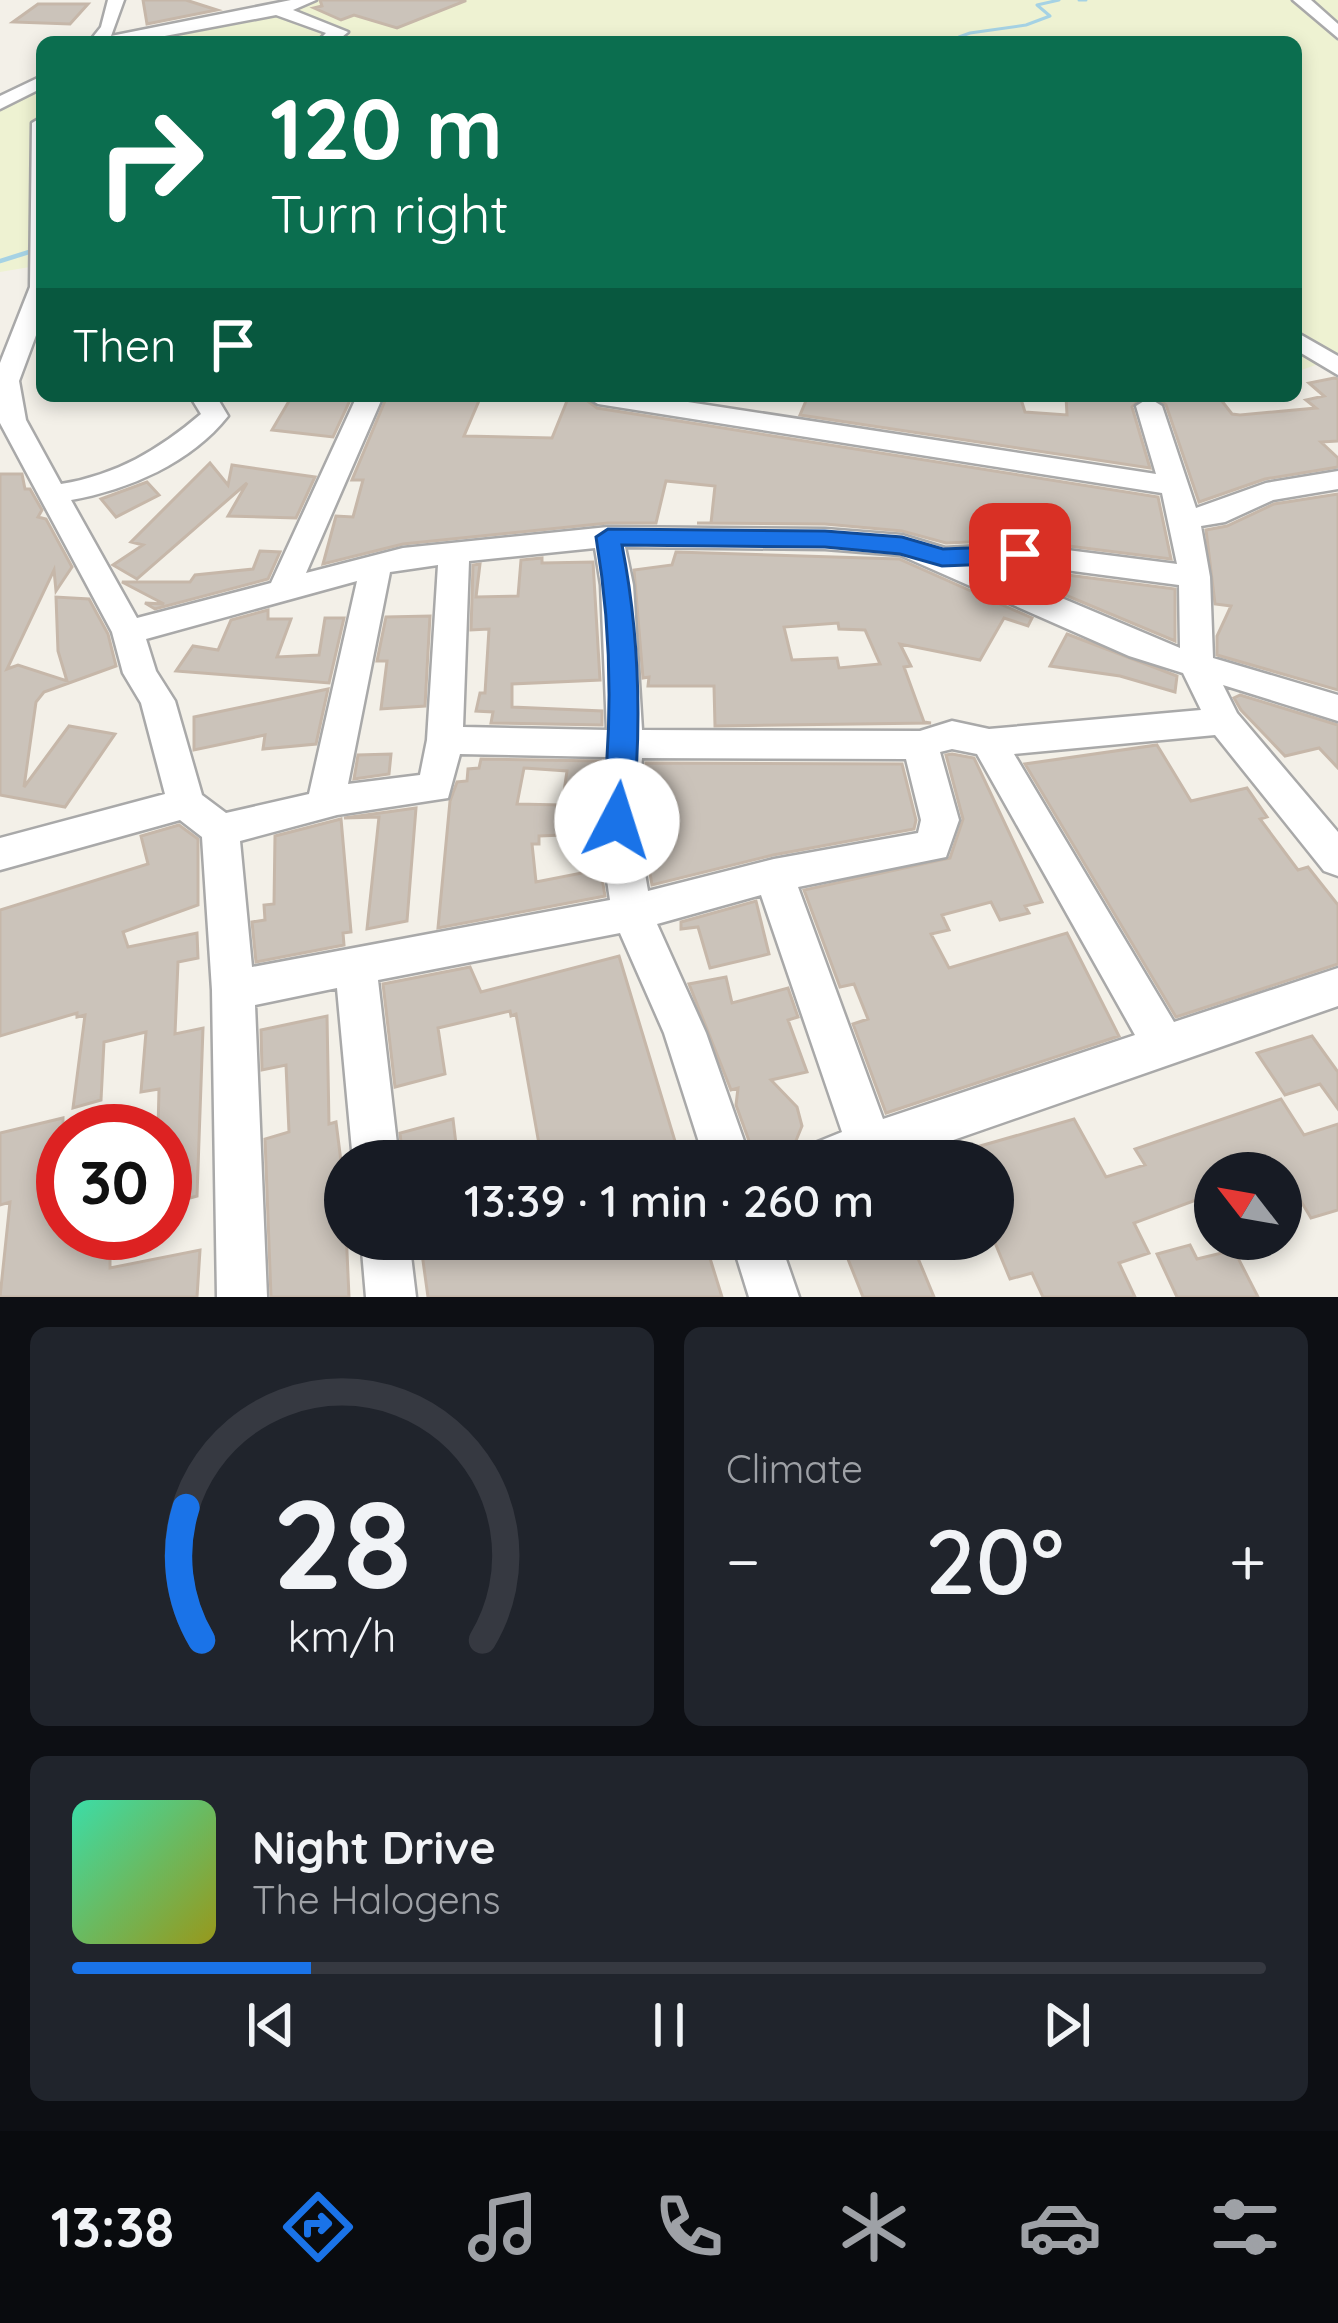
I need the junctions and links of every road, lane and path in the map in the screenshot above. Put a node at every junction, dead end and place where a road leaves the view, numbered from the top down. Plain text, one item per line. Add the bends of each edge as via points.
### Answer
1 (116, 0) edge
2 (308, 0) edge
3 (1301, 0) edge
4 (278, 10) junction
5 (1338, 34) edge
6 (103, 36) edge
7 (121, 36) edge
8 (333, 36) edge
9 (36, 84) edge
10 (0, 103) edge
11 (36, 302) edge
12 (1302, 343) edge
13 (1338, 367) edge
14 (36, 370) edge
15 (3, 382) edge
16 (206, 402) edge
17 (367, 402) edge
18 (636, 402) edge
19 (1149, 406) dead end
20 (6, 428) edge
21 (1331, 481) edge
22 (1175, 486) junction
23 (55, 494) junction
24 (1338, 509) edge
25 (1185, 519) junction
26 (608, 537) junction
27 (454, 554) junction
28 (942, 558) junction
29 (376, 564) junction
30 (1194, 577) junction
31 (283, 590) junction
32 (128, 632) junction
33 (1197, 667) junction
34 (1338, 708) edge
35 (1224, 721) junction
36 (445, 740) junction
37 (988, 742) junction
38 (626, 745) junction
39 (920, 745) junction
40 (326, 801) junction
41 (185, 803) junction
42 (220, 830) junction
43 (0, 854) edge
44 (1338, 860) edge
45 (774, 874) junction
46 (632, 913) junction
47 (356, 964) junction
48 (1338, 987) edge
49 (233, 990) junction
50 (1164, 1046) junction
51 (374, 1140) edge
52 (721, 1140) edge
53 (868, 1140) edge
54 (888, 1140) edge
55 (387, 1260) edge
56 (761, 1260) edge
57 (242, 1297) edge
58 (391, 1297) edge
59 (774, 1297) edge

1 - 6 street
2 - 4 street
3 - 5 street
4 - 7 street
4 - 8 street via 340,32
9 - 10 street
11 - 15 street
12 - 13 street
14 - 15 street
15 - 20 street
16 - 23 street via 214,416 169,458
17 - 31 street
18 - 22 street
19 - 22 street
20 - 23 street
21 - 24 street
21 - 25 street
22 - 25 street
23 - 32 street
25 - 30 street
26 - 27 street
26 - 28 street via 825,539 902,545
26 - 38 street
27 - 29 street
27 - 36 street
28 - 30 street via 1020,554
28 - 33 street
29 - 31 street
29 - 40 street
30 - 33 street
31 - 32 street
32 - 41 street via 158,701
33 - 34 street
33 - 35 street
35 - 37 street
35 - 44 street
36 - 38 street
36 - 40 street via 435,788
37 - 39 street via 952,735
37 - 50 street
38 - 39 street
38 - 46 street via 617,821
39 - 45 street via 940,820 933,846
40 - 42 street
41 - 42 street
41 - 43 street
42 - 49 street
45 - 46 street
45 - 53 street
46 - 47 street
46 - 52 street
47 - 49 street
47 - 51 street
48 - 50 street
49 - 57 street
50 - 54 street
55 - 58 street
56 - 59 street

